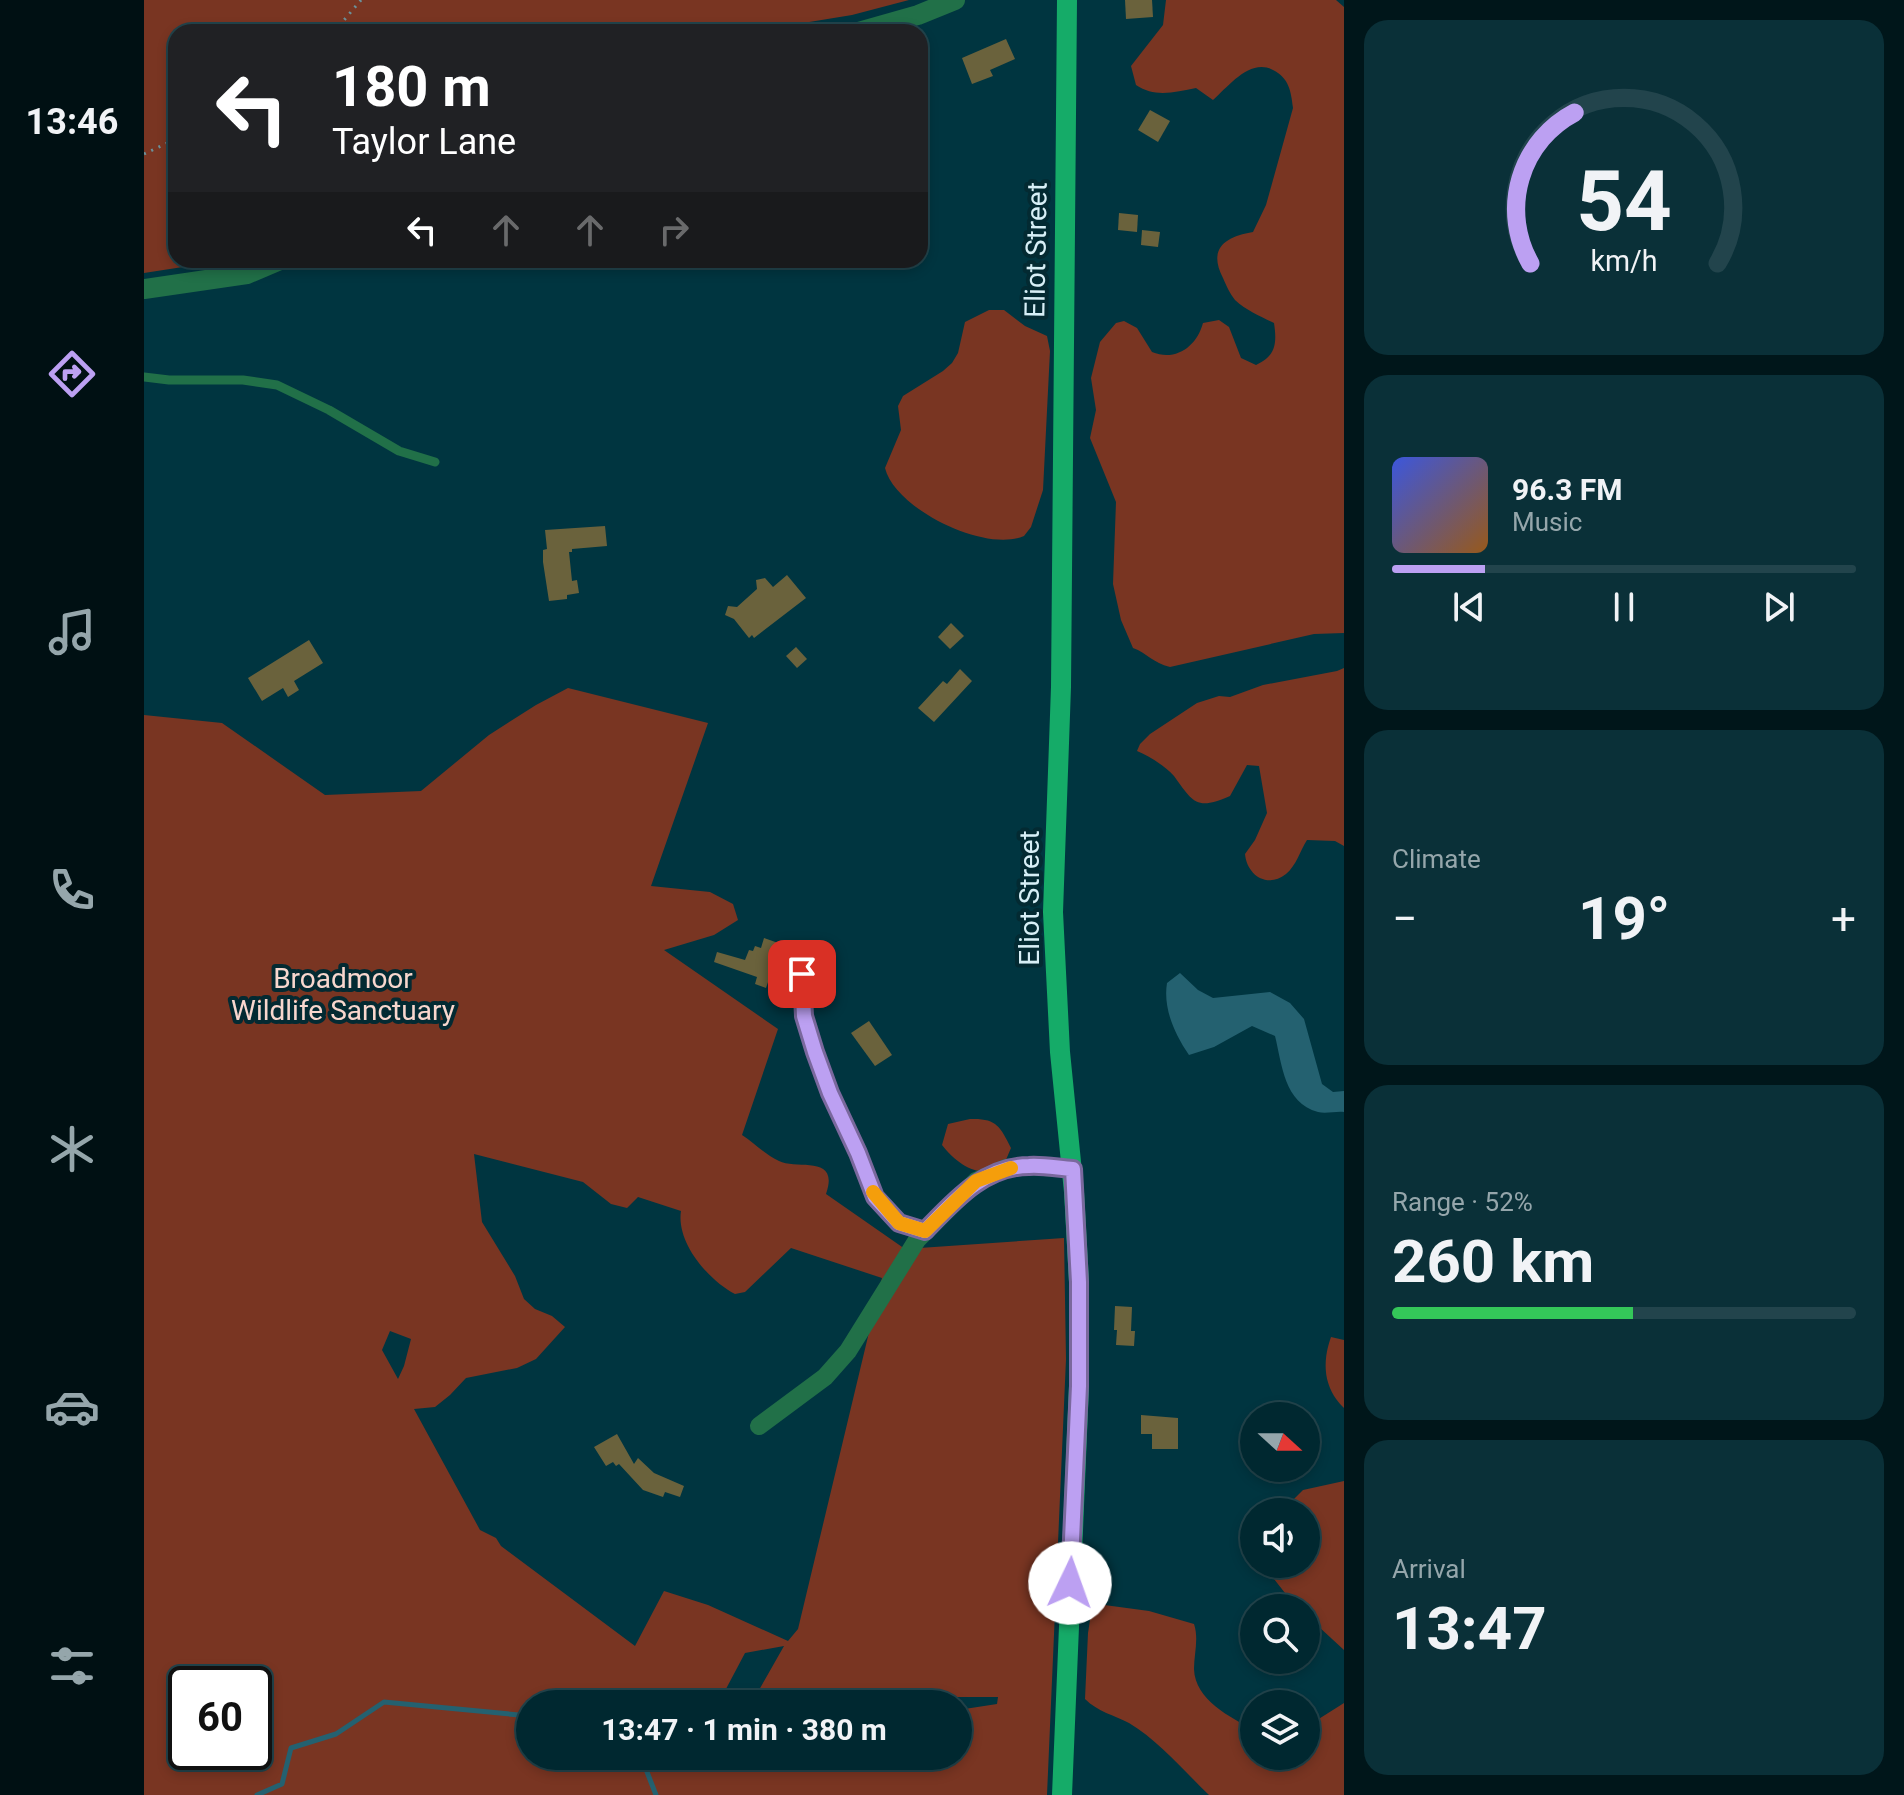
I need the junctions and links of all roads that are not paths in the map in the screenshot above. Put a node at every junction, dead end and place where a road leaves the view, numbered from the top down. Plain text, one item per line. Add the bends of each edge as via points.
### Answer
1 (955, 0) edge
2 (1067, 0) edge
3 (886, 24) edge
4 (261, 268) edge
5 (144, 289) edge
6 (144, 377) edge
7 (435, 462) dead end
8 (802, 974) dead end
9 (1073, 1169) junction
10 (925, 1231) junction
11 (759, 1426) dead end
12 (1062, 1795) edge

1 - 3 street
2 - 9 main road, Eliot Street via 1061,687 1053,912
4 - 5 street
6 - 7 lane via 277,385 399,451
8 - 10 lane via 804,1016 815,1052 875,1197 899,1223
9 - 10 street via 1006,1168 976,1181
9 - 12 main road, Eliot Street via 1079,1386
10 - 11 street via 848,1351 825,1377

